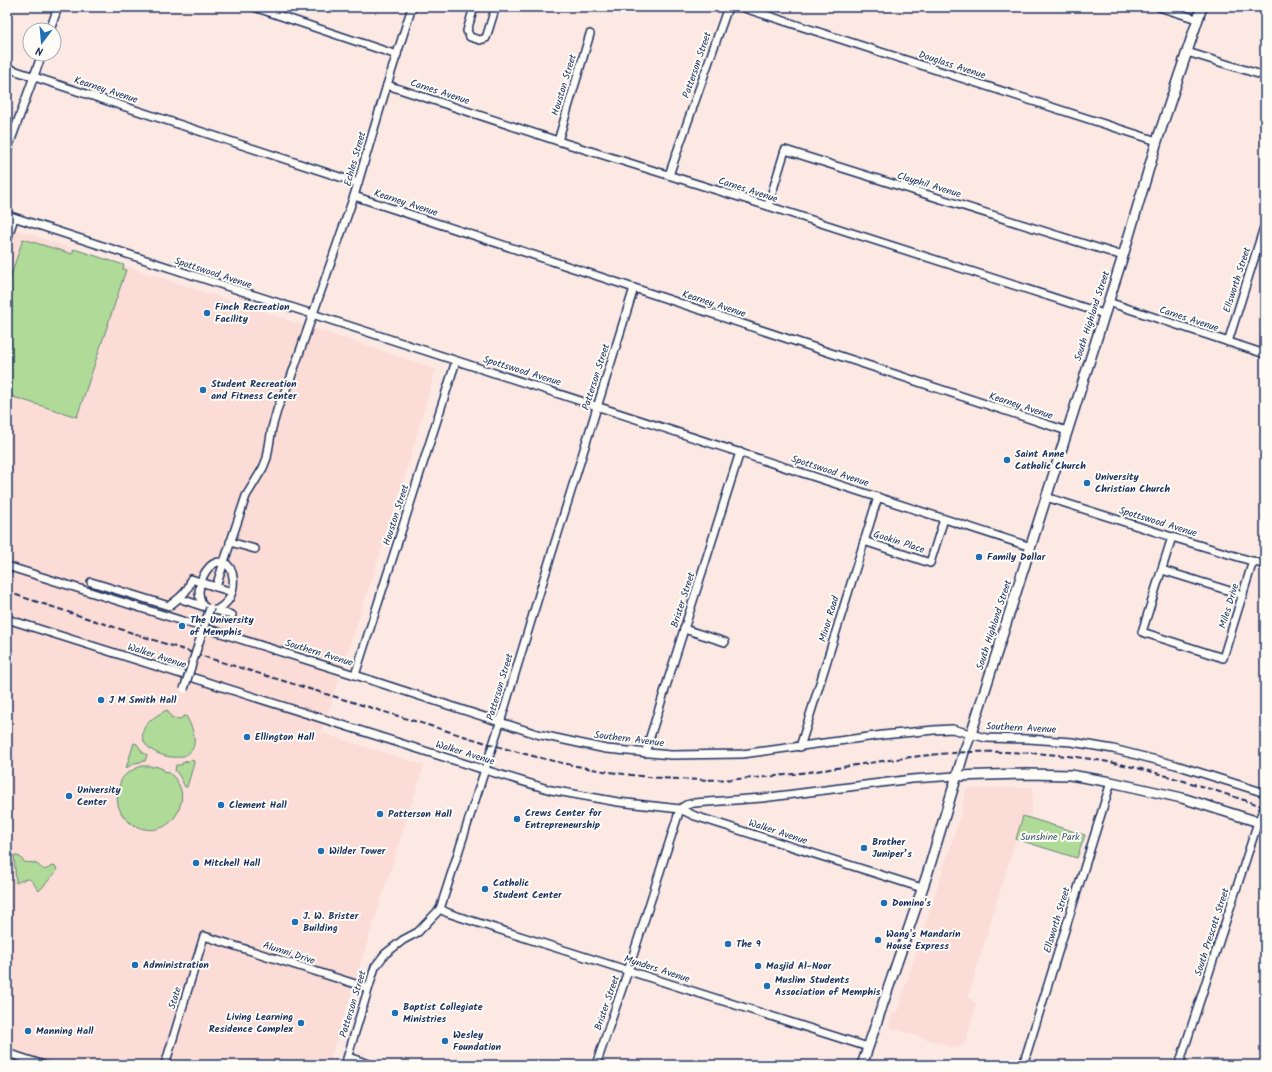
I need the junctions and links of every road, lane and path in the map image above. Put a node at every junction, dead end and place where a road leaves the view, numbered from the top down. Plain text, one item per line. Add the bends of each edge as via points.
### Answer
1 (58, 7) edge
2 (254, 7) edge
3 (412, 7) edge
4 (474, 7) edge
5 (495, 7) edge
6 (728, 7) edge
7 (741, 7) edge
8 (1159, 7) edge
9 (1202, 7) edge
10 (1197, 19) junction
11 (53, 22) edge
12 (590, 34) dead end
13 (1187, 52) junction
14 (397, 55) junction
15 (39, 62) edge
16 (7, 68) edge
17 (1265, 76) edge
18 (34, 77) junction
19 (387, 85) junction
20 (558, 141) junction
21 (1157, 141) junction
22 (7, 152) edge
23 (670, 175) junction
24 (358, 183) junction
25 (354, 196) junction
26 (768, 206) junction
27 (11, 217) edge
28 (1265, 224) edge
29 (7, 240) edge
30 (1123, 256) junction
31 (634, 288) junction
32 (1108, 302) junction
33 (1104, 314) junction
34 (313, 315) junction
35 (1228, 342) junction
36 (1265, 354) edge
37 (456, 361) junction
38 (597, 406) junction
39 (1067, 431) junction
40 (740, 452) junction
41 (878, 497) junction
42 (1046, 497) junction
43 (944, 519) junction
44 (1172, 537) junction
45 (864, 541) junction
46 (230, 542) junction
47 (1031, 547) junction
48 (255, 549) dead end
49 (1253, 561) junction
50 (224, 562) junction
51 (1265, 565) edge
52 (7, 566) edge
53 (1162, 570) junction
54 (91, 582) dead end
55 (201, 582) junction
56 (216, 587) junction
57 (232, 592) junction
58 (1243, 595) junction
59 (184, 600) dead end
60 (202, 605) junction
61 (210, 608) junction
62 (217, 610) junction
63 (232, 614) dead end
64 (7, 619) edge
65 (684, 630) junction
66 (725, 642) dead end
67 (355, 675) junction
68 (184, 689) dead end
69 (500, 723) junction
70 (971, 734) junction
71 (800, 747) junction
72 (645, 753) junction
73 (485, 770) junction
74 (956, 776) junction
75 (1111, 782) junction
76 (1265, 793) edge
77 (1265, 806) edge
78 (680, 810) junction
79 (1262, 823) edge
80 (922, 888) junction
81 (440, 909) junction
82 (204, 936) joint
83 (628, 971) junction
84 (368, 988) junction
85 (868, 1047) junction
86 (7, 1054) edge
87 (348, 1057) junction
88 (40, 1064) edge
89 (165, 1065) edge
90 (345, 1065) edge
91 (372, 1065) edge
92 (596, 1065) edge
93 (862, 1065) edge
94 (1023, 1065) edge
95 (1179, 1065) edge

1 - 11 street
2 - 14 street
3 - 14 street, Echles Street
4 - 5 street via 467,31 470,37 480,40 486,38
6 - 23 street, Patterson Street
7 - 21 street, Douglass Avenue
8 - 10 street
9 - 10 main road, South Highland Street
10 - 13 main road, South Highland Street
12 - 20 street, Houston Street
13 - 17 street
13 - 21 main road, South Highland Street
14 - 19 street, Echles Street
15 - 18 street
16 - 18 street, Kearney Avenue
18 - 22 street
18 - 24 street, Kearney Avenue
19 - 20 street, Carnes Avenue
19 - 24 street, Echles Street
20 - 23 street, Carnes Avenue
21 - 30 main road, South Highland Street
23 - 26 street, Carnes Avenue
24 - 25 street, Echles Street
25 - 31 street, Kearney Avenue
25 - 34 street, Echles Street
26 - 30 street, Clayphil Avenue via 785,150
26 - 33 street, Carnes Avenue
27 - 29 street
27 - 34 street, Spottswood Avenue
28 - 35 street, Ellsworth Street
30 - 32 main road, South Highland Street
31 - 38 street, Patterson Street
31 - 39 street, Kearney Avenue
32 - 33 main road, South Highland Street
32 - 35 street, Carnes Avenue
33 - 39 main road, South Highland Street
34 - 37 street, Spottswood Avenue
34 - 46 street, Echles Street via 278,407 267,458 246,496
35 - 36 street, Carnes Avenue
37 - 38 street, Spottswood Avenue
37 - 67 street, Houston Street
38 - 40 street, Spottswood Avenue
38 - 69 street, Patterson Street
39 - 42 main road, South Highland Street
40 - 41 street, Spottswood Avenue
40 - 65 street, Brister Street
41 - 43 street, Spottswood Avenue
41 - 45 street, Minor Road
42 - 44 street, Spottswood Avenue
42 - 47 main road, South Highland Street
43 - 45 street, Gookin Place via 930,562
43 - 47 street, Spottswood Avenue
44 - 49 street, Spottswood Avenue
44 - 53 street
45 - 71 street, Minor Road
46 - 48 street
46 - 50 street, Echles Street
47 - 70 main road, South Highland Street
49 - 51 street, Spottswood Avenue
49 - 58 street, Miles Drive
50 - 55 street via 212,565
50 - 56 street, Echles Street
50 - 57 street via 232,572
52 - 67 street, Southern Avenue
53 - 58 street
53 - 58 street, Miles Drive via 1142,632 1223,658
54 - 55 street via 169,606 187,591 192,579
55 - 56 street
55 - 60 street via 199,594
56 - 57 street
57 - 62 street
59 - 60 street
60 - 61 street
61 - 62 street
61 - 68 street, bridge
62 - 63 street
64 - 73 street, Walker Avenue
65 - 66 street
65 - 72 street, Brister Street
67 - 69 street, Southern Avenue
69 - 72 street, Southern Avenue via 573,743
69 - 73 street, Patterson Street
70 - 71 street, Southern Avenue via 934,730
70 - 74 main road, South Highland Street
70 - 76 street, Southern Avenue via 986,738 1072,742 1113,749 1176,765
71 - 72 street, Southern Avenue via 729,755
73 - 78 street, Walker Avenue via 558,791
73 - 81 street, Patterson Street
74 - 75 main road via 1062,775
74 - 78 street via 912,778 762,798 694,803
74 - 80 main road, South Highland Street
75 - 79 main road via 1182,798
75 - 94 street, Ellsworth Street
77 - 79 street, South Prescott Street
78 - 80 street, Walker Avenue
78 - 83 street, Brister Street
79 - 95 street, South Prescott Street
80 - 85 main road, South Highland Street
81 - 83 street, Mynders Avenue
81 - 84 street, Patterson Street via 418,932 386,954 375,967
82 - 84 street, Alumni Drive
82 - 89 street, State
83 - 85 street, Mynders Avenue
83 - 92 street, Brister Street
84 - 87 street, Patterson Street
85 - 93 main road, South Highland Street
86 - 88 street
87 - 90 street, Patterson Street
87 - 91 street

